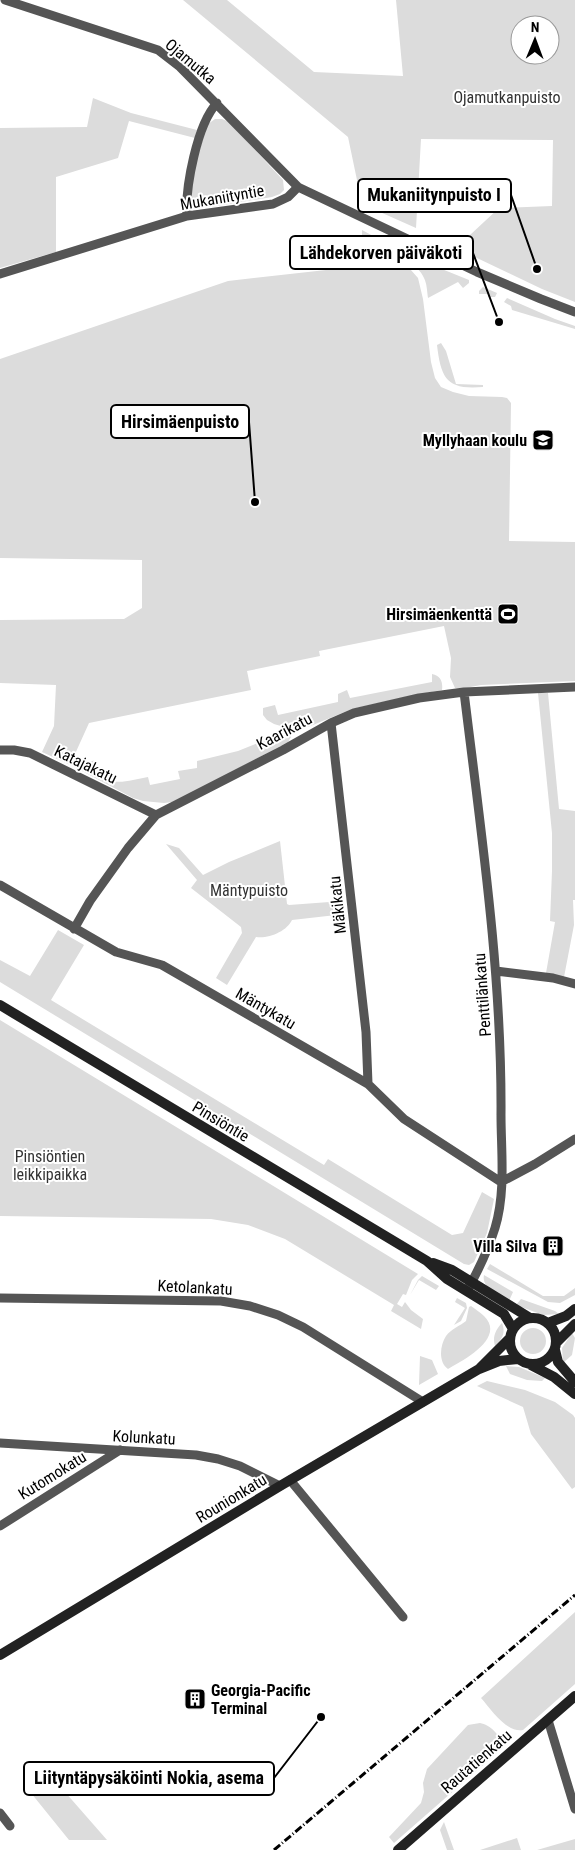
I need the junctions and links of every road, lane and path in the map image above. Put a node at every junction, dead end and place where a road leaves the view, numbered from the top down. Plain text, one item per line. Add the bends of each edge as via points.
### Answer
1 (5, 0) edge
2 (217, 104) junction
3 (298, 187) junction
4 (187, 216) junction
5 (0, 274) edge
6 (575, 312) edge
7 (575, 687) edge
8 (464, 692) junction
9 (331, 723) junction
10 (0, 750) edge
11 (156, 815) junction
12 (0, 885) edge
13 (74, 929) junction
14 (496, 971) junction
15 (575, 984) edge
16 (0, 1005) edge
17 (368, 1084) junction
18 (575, 1138) edge
19 (501, 1182) junction
20 (469, 1286) junction
21 (0, 1298) edge
22 (575, 1309) edge
23 (530, 1318) junction
24 (548, 1323) junction
25 (575, 1324) edge
26 (512, 1334) junction
27 (556, 1346) junction
28 (518, 1359) junction
29 (531, 1365) junction
30 (480, 1368) junction
31 (575, 1382) edge
32 (575, 1394) edge
33 (423, 1402) junction
34 (0, 1443) edge
35 (120, 1450) junction
36 (290, 1480) junction
37 (280, 1486) junction
38 (0, 1526) edge
39 (403, 1617) dead end
40 (0, 1655) edge
41 (575, 1696) edge
42 (548, 1720) junction
43 (575, 1809) edge
44 (0, 1813) edge
45 (10, 1826) dead end
46 (398, 1850) edge

1 - 2 street, Ojamutka via 158,50
2 - 3 street, Ojamutka
2 - 4 street via 206,118 189,177
3 - 4 street, Mukaniityntie via 288,197 273,204
3 - 6 street via 477,272
4 - 5 street, Mukaniityntie
7 - 8 street, Kaarikatu
8 - 9 street, Kaarikatu via 382,706
8 - 14 street, Penttilänkatu
9 - 11 street, Kaarikatu
9 - 17 street, Mäkikatu via 366,1032
10 - 11 street, Katajakatu via 30,753
11 - 13 street, Kaarikatu via 123,854
12 - 13 street, Mäntykatu
13 - 17 street, Mäntykatu via 116,952 162,965
14 - 15 street
14 - 19 street, Penttilänkatu via 502,1064
16 - 20 main road, Pinsiöntie via 427,1261 448,1279
17 - 19 street, Mäntykatu via 404,1119
18 - 19 street
19 - 20 street, Penttilänkatu via 495,1227
20 - 23 main road, Pinsiöntie
20 - 26 main road, Pinsiöntie via 504,1314
21 - 33 street, Ketolankatu via 221,1301 250,1306 303,1327
22 - 24 main road
23 - 24 main road
23 - 26 main road
24 - 27 main road via 556,1334
25 - 27 main road
26 - 28 main road via 510,1346
26 - 30 main road, Rounionkatu
27 - 29 main road via 545,1361
27 - 31 main road via 558,1362
28 - 29 main road
28 - 30 main road, Rounionkatu
29 - 32 main road via 554,1376
30 - 33 main road, Rounionkatu
33 - 36 main road, Rounionkatu
34 - 35 street, Kolunkatu
35 - 37 street, Kolunkatu via 218,1459
35 - 38 street, Kutomokatu
36 - 37 main road, Rounionkatu
36 - 39 street
37 - 40 main road, Rounionkatu
41 - 42 main road, Rautatienkatu
42 - 43 street
42 - 46 main road, Rautatienkatu
44 - 45 street

